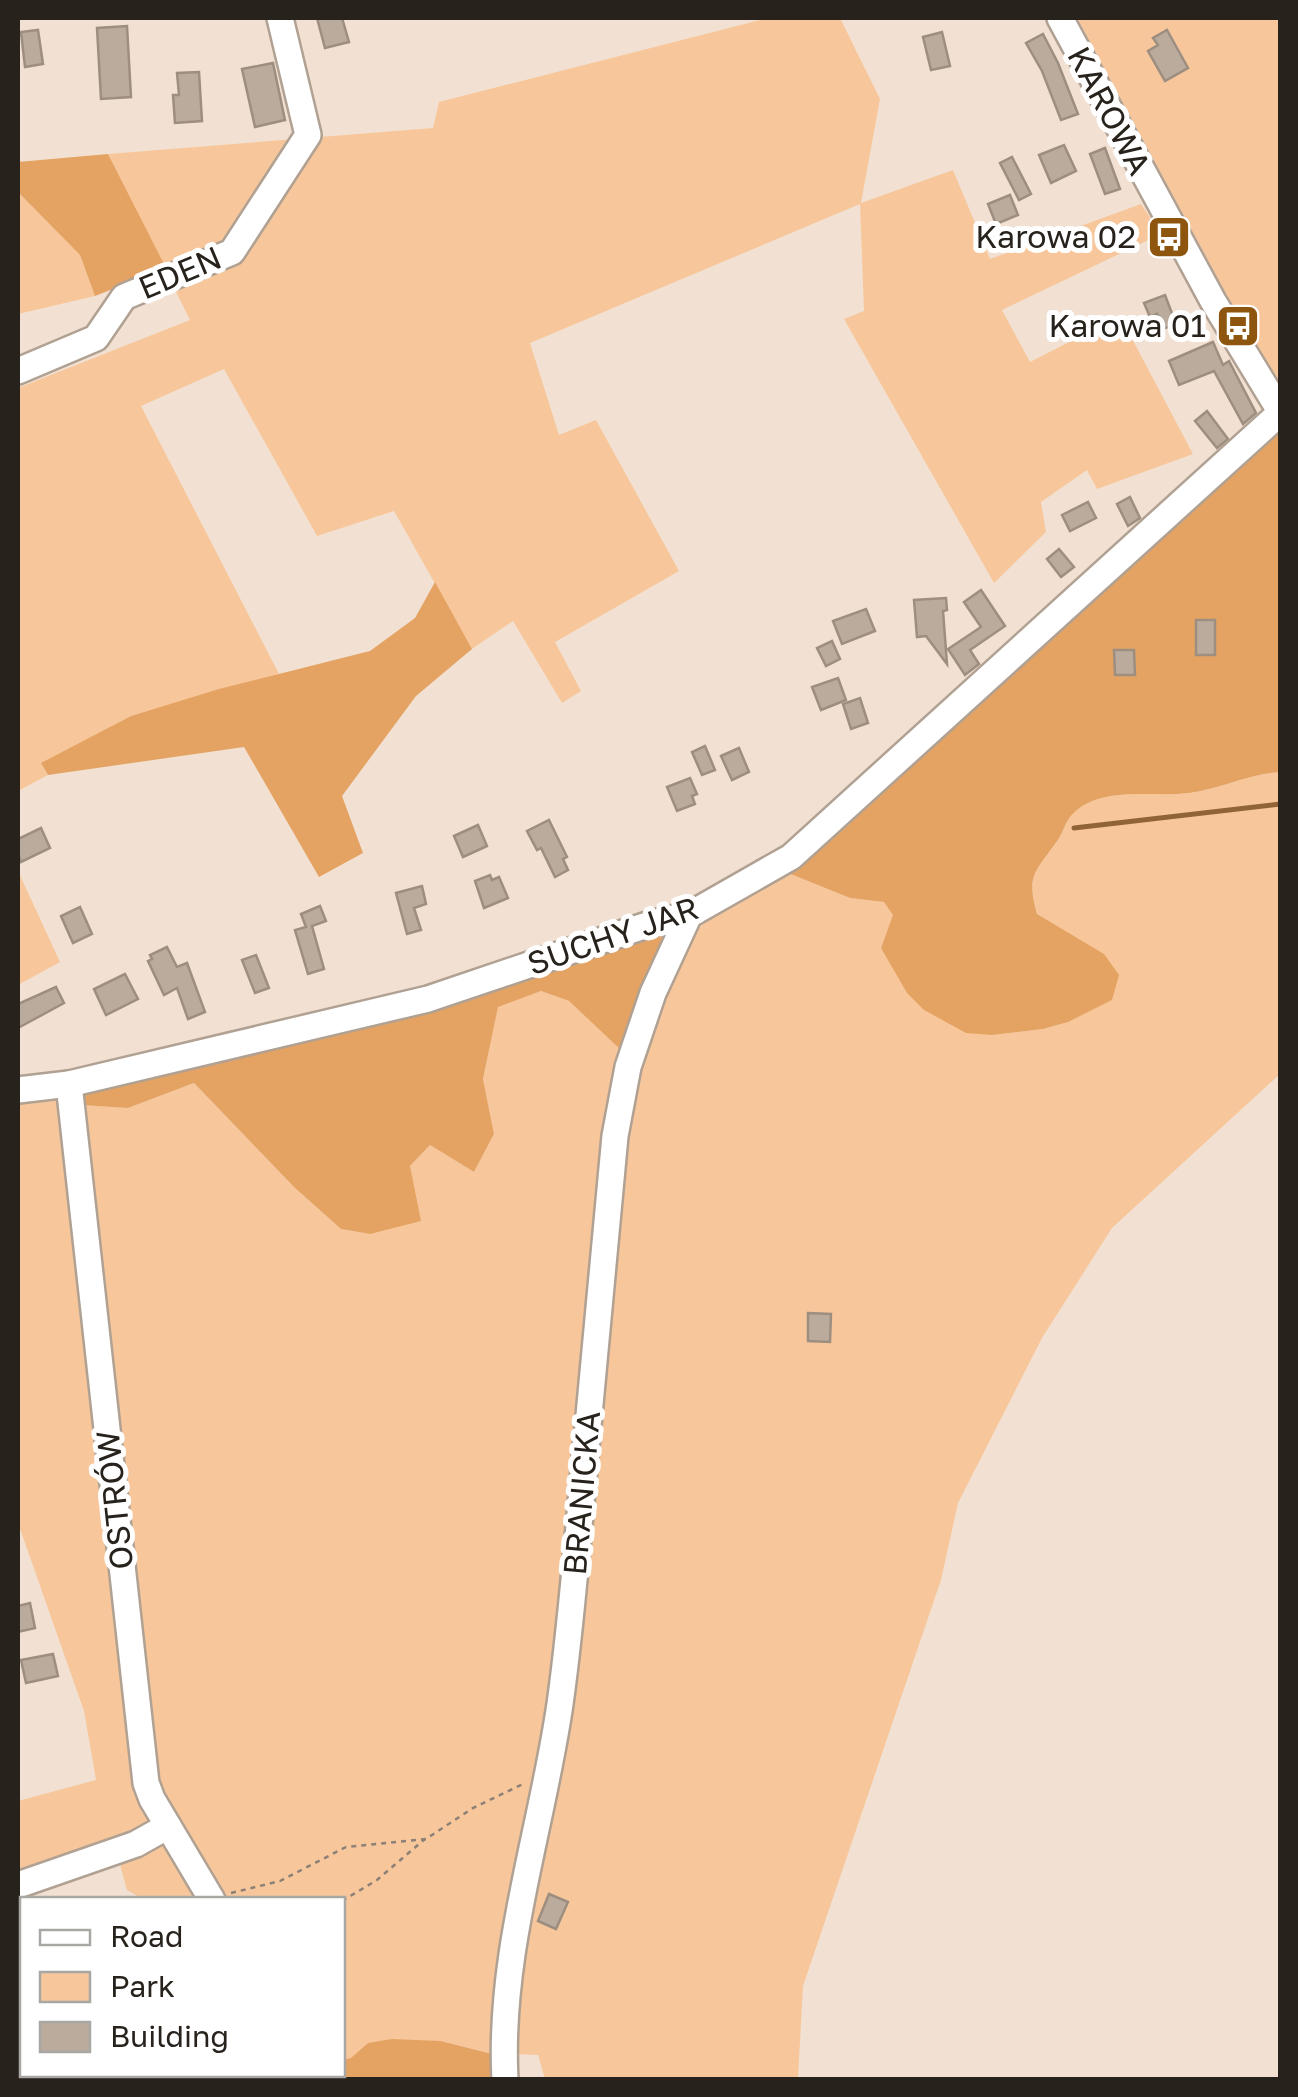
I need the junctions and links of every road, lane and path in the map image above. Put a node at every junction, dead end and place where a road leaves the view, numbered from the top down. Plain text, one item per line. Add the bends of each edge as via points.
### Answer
1 (280, 18) edge
2 (1060, 18) edge
3 (18, 371) edge
4 (1280, 412) edge
5 (689, 915) junction
6 (69, 1084) junction
7 (18, 1090) edge
8 (545, 1784) junction
9 (168, 1826) junction
10 (426, 1839) junction
11 (18, 1886) edge
12 (221, 1897) edge
13 (345, 1899) edge
14 (505, 2080) edge

1 - 3 street, EDEN via 308,135 232,252 124,297 96,338
2 - 4 street, KAROWA
4 - 5 street, SUCHY JAR via 791,856
5 - 6 street, SUCHY JAR via 428,1000
5 - 8 street, BRANICKA via 628,1067 615,1136 568,1646
6 - 7 street, SUCHY JAR
6 - 9 street, OSTRÓW via 146,1783
8 - 10 path via 509,1790
8 - 14 street, BRANICKA via 509,1974
9 - 11 street
9 - 12 street, OSTRÓW
10 - 12 path via 346,1847 280,1881
10 - 13 path

